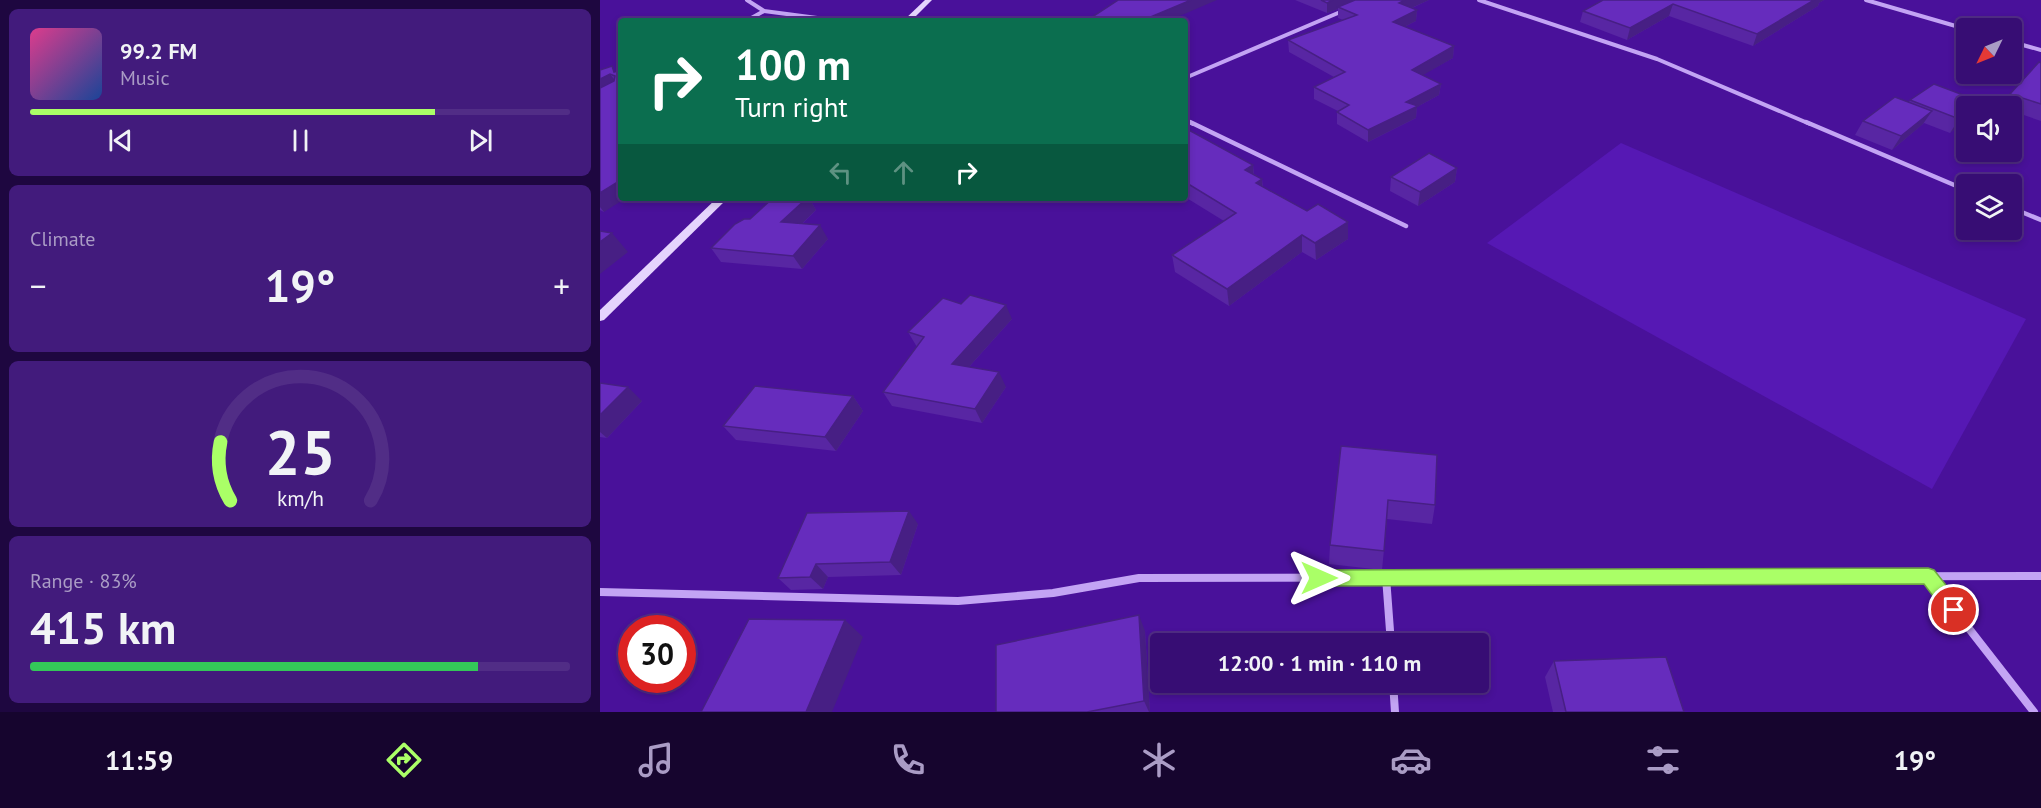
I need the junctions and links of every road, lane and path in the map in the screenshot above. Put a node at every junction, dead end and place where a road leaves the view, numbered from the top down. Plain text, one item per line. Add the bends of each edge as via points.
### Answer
1 (747, 0) edge
2 (929, 0) edge
3 (1479, 0) edge
4 (1866, 0) edge
5 (1347, 9) edge
6 (764, 11) junction
7 (751, 18) edge
8 (817, 18) edge
9 (910, 18) edge
10 (1956, 26) edge
11 (2022, 45) edge
12 (2041, 50) edge
13 (1188, 77) edge
14 (1188, 121) edge
15 (1956, 186) edge
16 (720, 201) edge
17 (2022, 212) edge
18 (2041, 220) edge
19 (1406, 226) dead end
20 (600, 317) edge
21 (1928, 576) junction
22 (2041, 576) edge
23 (1386, 578) junction
24 (600, 592) edge
25 (1390, 633) edge
26 (1394, 693) edge
27 (1395, 712) edge
28 (2034, 712) edge

1 - 6 street
2 - 9 main road
3 - 15 street via 1657,60
4 - 10 street
5 - 13 street
6 - 7 street
6 - 8 street
11 - 12 street
14 - 19 street
16 - 20 main road
17 - 18 street
21 - 22 street
21 - 23 street
21 - 28 street
23 - 24 street via 1139,578 1053,593 958,602
23 - 25 street
26 - 27 street

